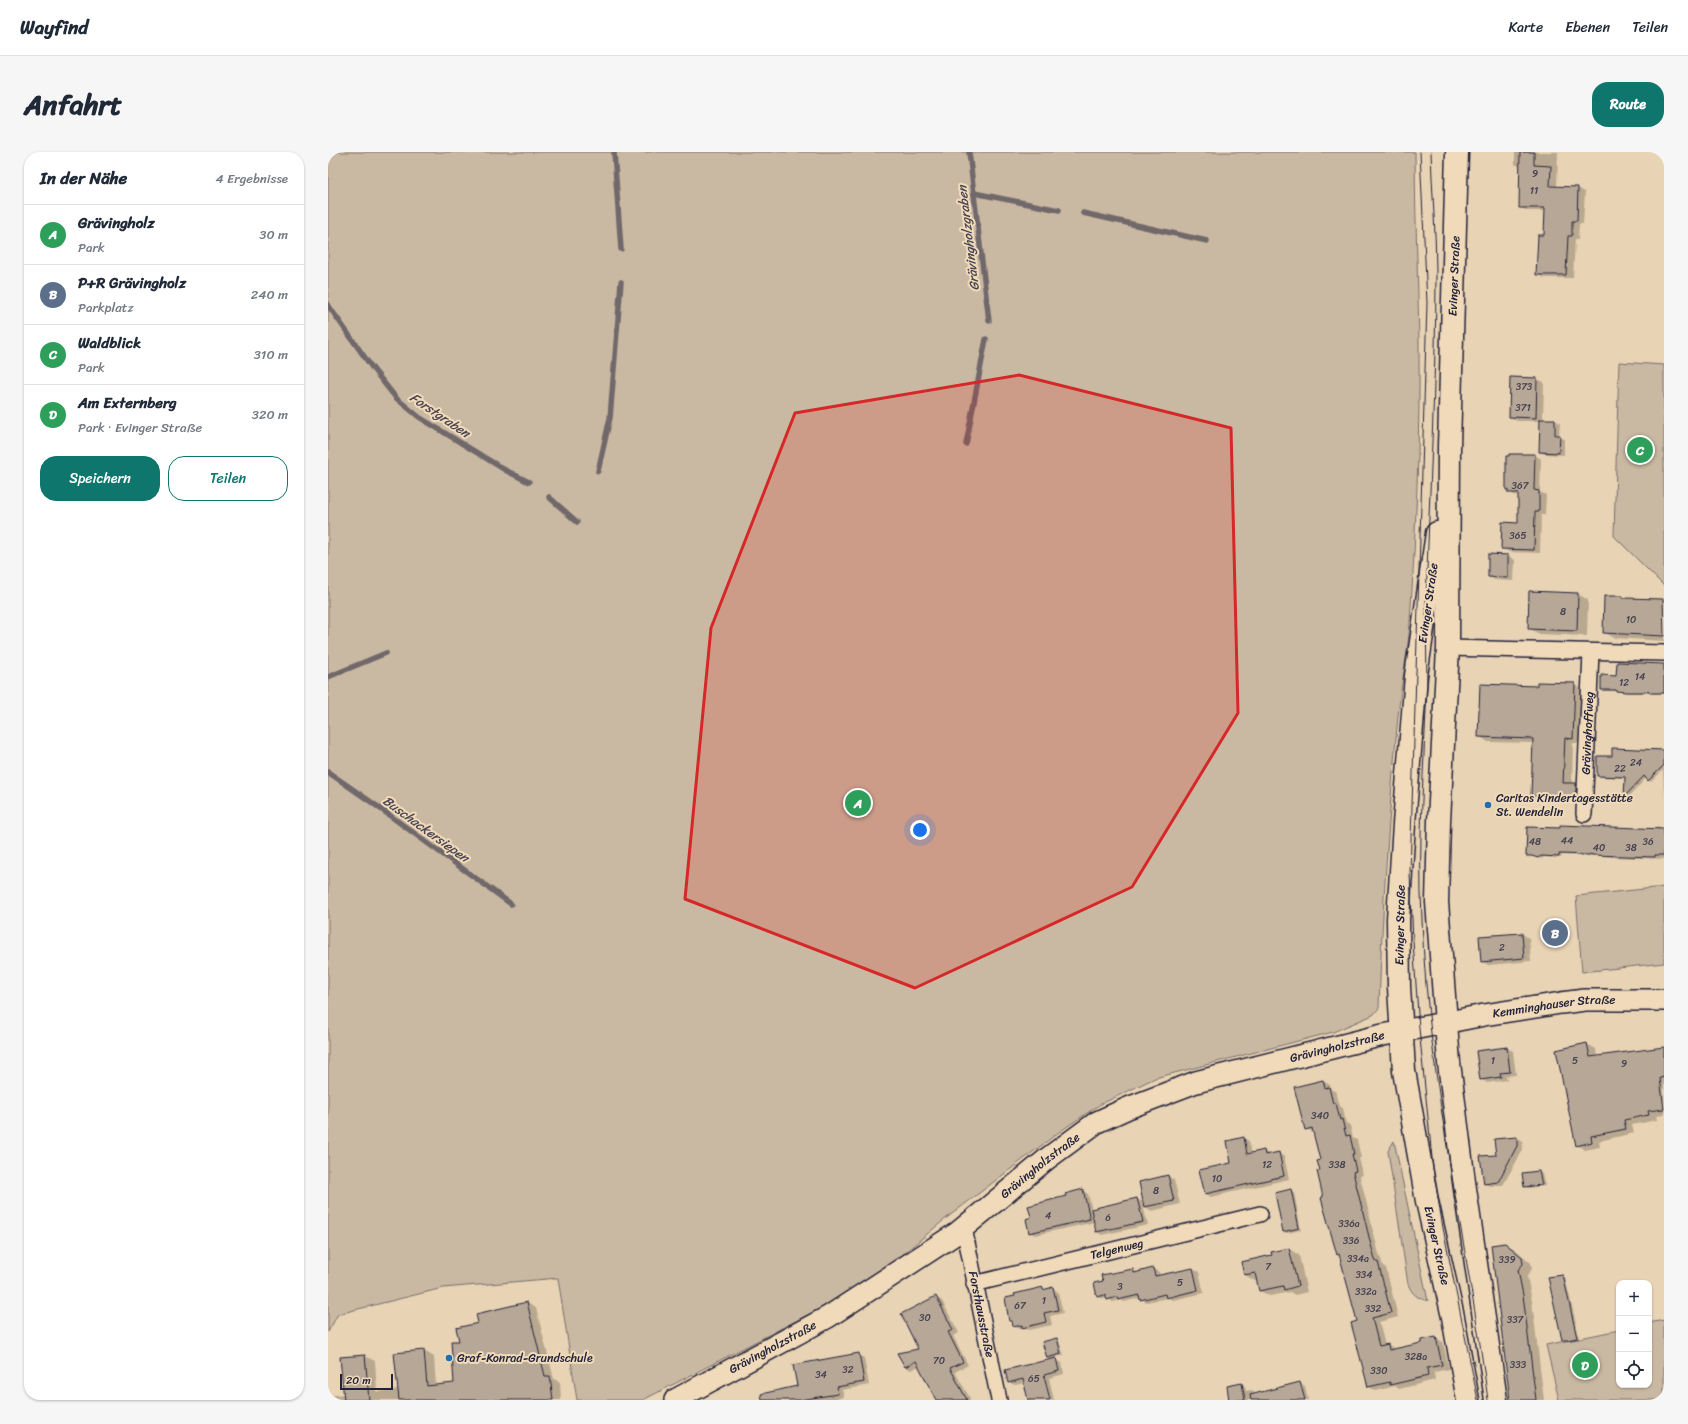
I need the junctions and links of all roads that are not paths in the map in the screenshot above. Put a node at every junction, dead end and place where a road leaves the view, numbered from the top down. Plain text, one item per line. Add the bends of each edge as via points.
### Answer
1 (1457, 152) edge
2 (1449, 447) junction
3 (1448, 648) junction
4 (1591, 652) junction
5 (1664, 653) edge
6 (1584, 814) dead end
7 (1664, 1000) edge
8 (1446, 1023) junction
9 (1402, 1032) junction
10 (1260, 1214) dead end
11 (964, 1228) junction
12 (974, 1284) junction
13 (675, 1400) edge
14 (999, 1400) edge
15 (1468, 1400) edge
16 (1496, 1400) edge

1 - 2 main road, Evinger Straße
2 - 3 main road, Evinger Straße
2 - 9 main road, Evinger Straße via 1416,676 1404,824 1398,919
3 - 4 street
3 - 8 main road, Evinger Straße via 1437,902
4 - 5 street
4 - 6 street, Grävinghoffweg
7 - 8 main road, Kemminghauser Straße via 1585,1000
8 - 9 main road, Grävingholzstraße
8 - 16 main road, Evinger Straße via 1464,1182
9 - 11 main road, Grävingholzstraße via 1196,1082 1097,1122 1048,1158
9 - 15 main road, Evinger Straße via 1404,1070 1427,1201 1453,1317
10 - 12 street, Telgenweg
11 - 12 street, Forsthausstraße
11 - 13 main road, Grävingholzstraße via 828,1317
12 - 14 street, Forsthausstraße

